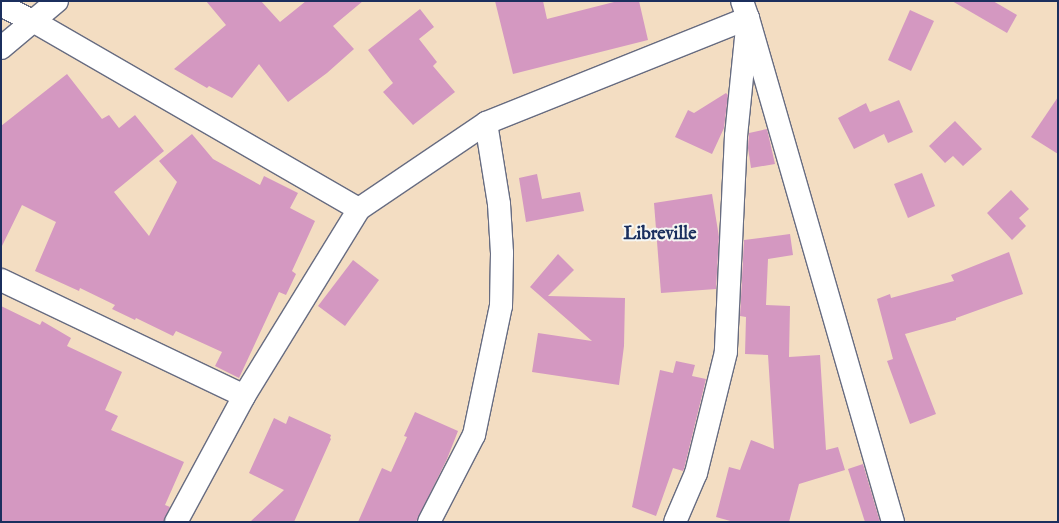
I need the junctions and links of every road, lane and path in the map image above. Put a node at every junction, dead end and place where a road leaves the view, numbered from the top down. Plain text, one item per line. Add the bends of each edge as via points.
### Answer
1 (57, 1) edge
2 (1, 5) edge
3 (745, 9) edge
4 (33, 21) junction
5 (1, 48) edge
6 (486, 123) junction
7 (359, 209) junction
8 (1, 280) edge
9 (244, 396) junction
10 (176, 522) edge
11 (429, 522) edge
12 (675, 522) edge
13 (893, 522) edge

1 - 4 street
2 - 4 street
3 - 6 street
3 - 12 street via 726,352 696,473
3 - 13 street
4 - 5 street
4 - 7 street
6 - 7 street
6 - 11 street via 499,204 502,254 501,306 474,435
7 - 9 street
8 - 9 street
9 - 10 street

